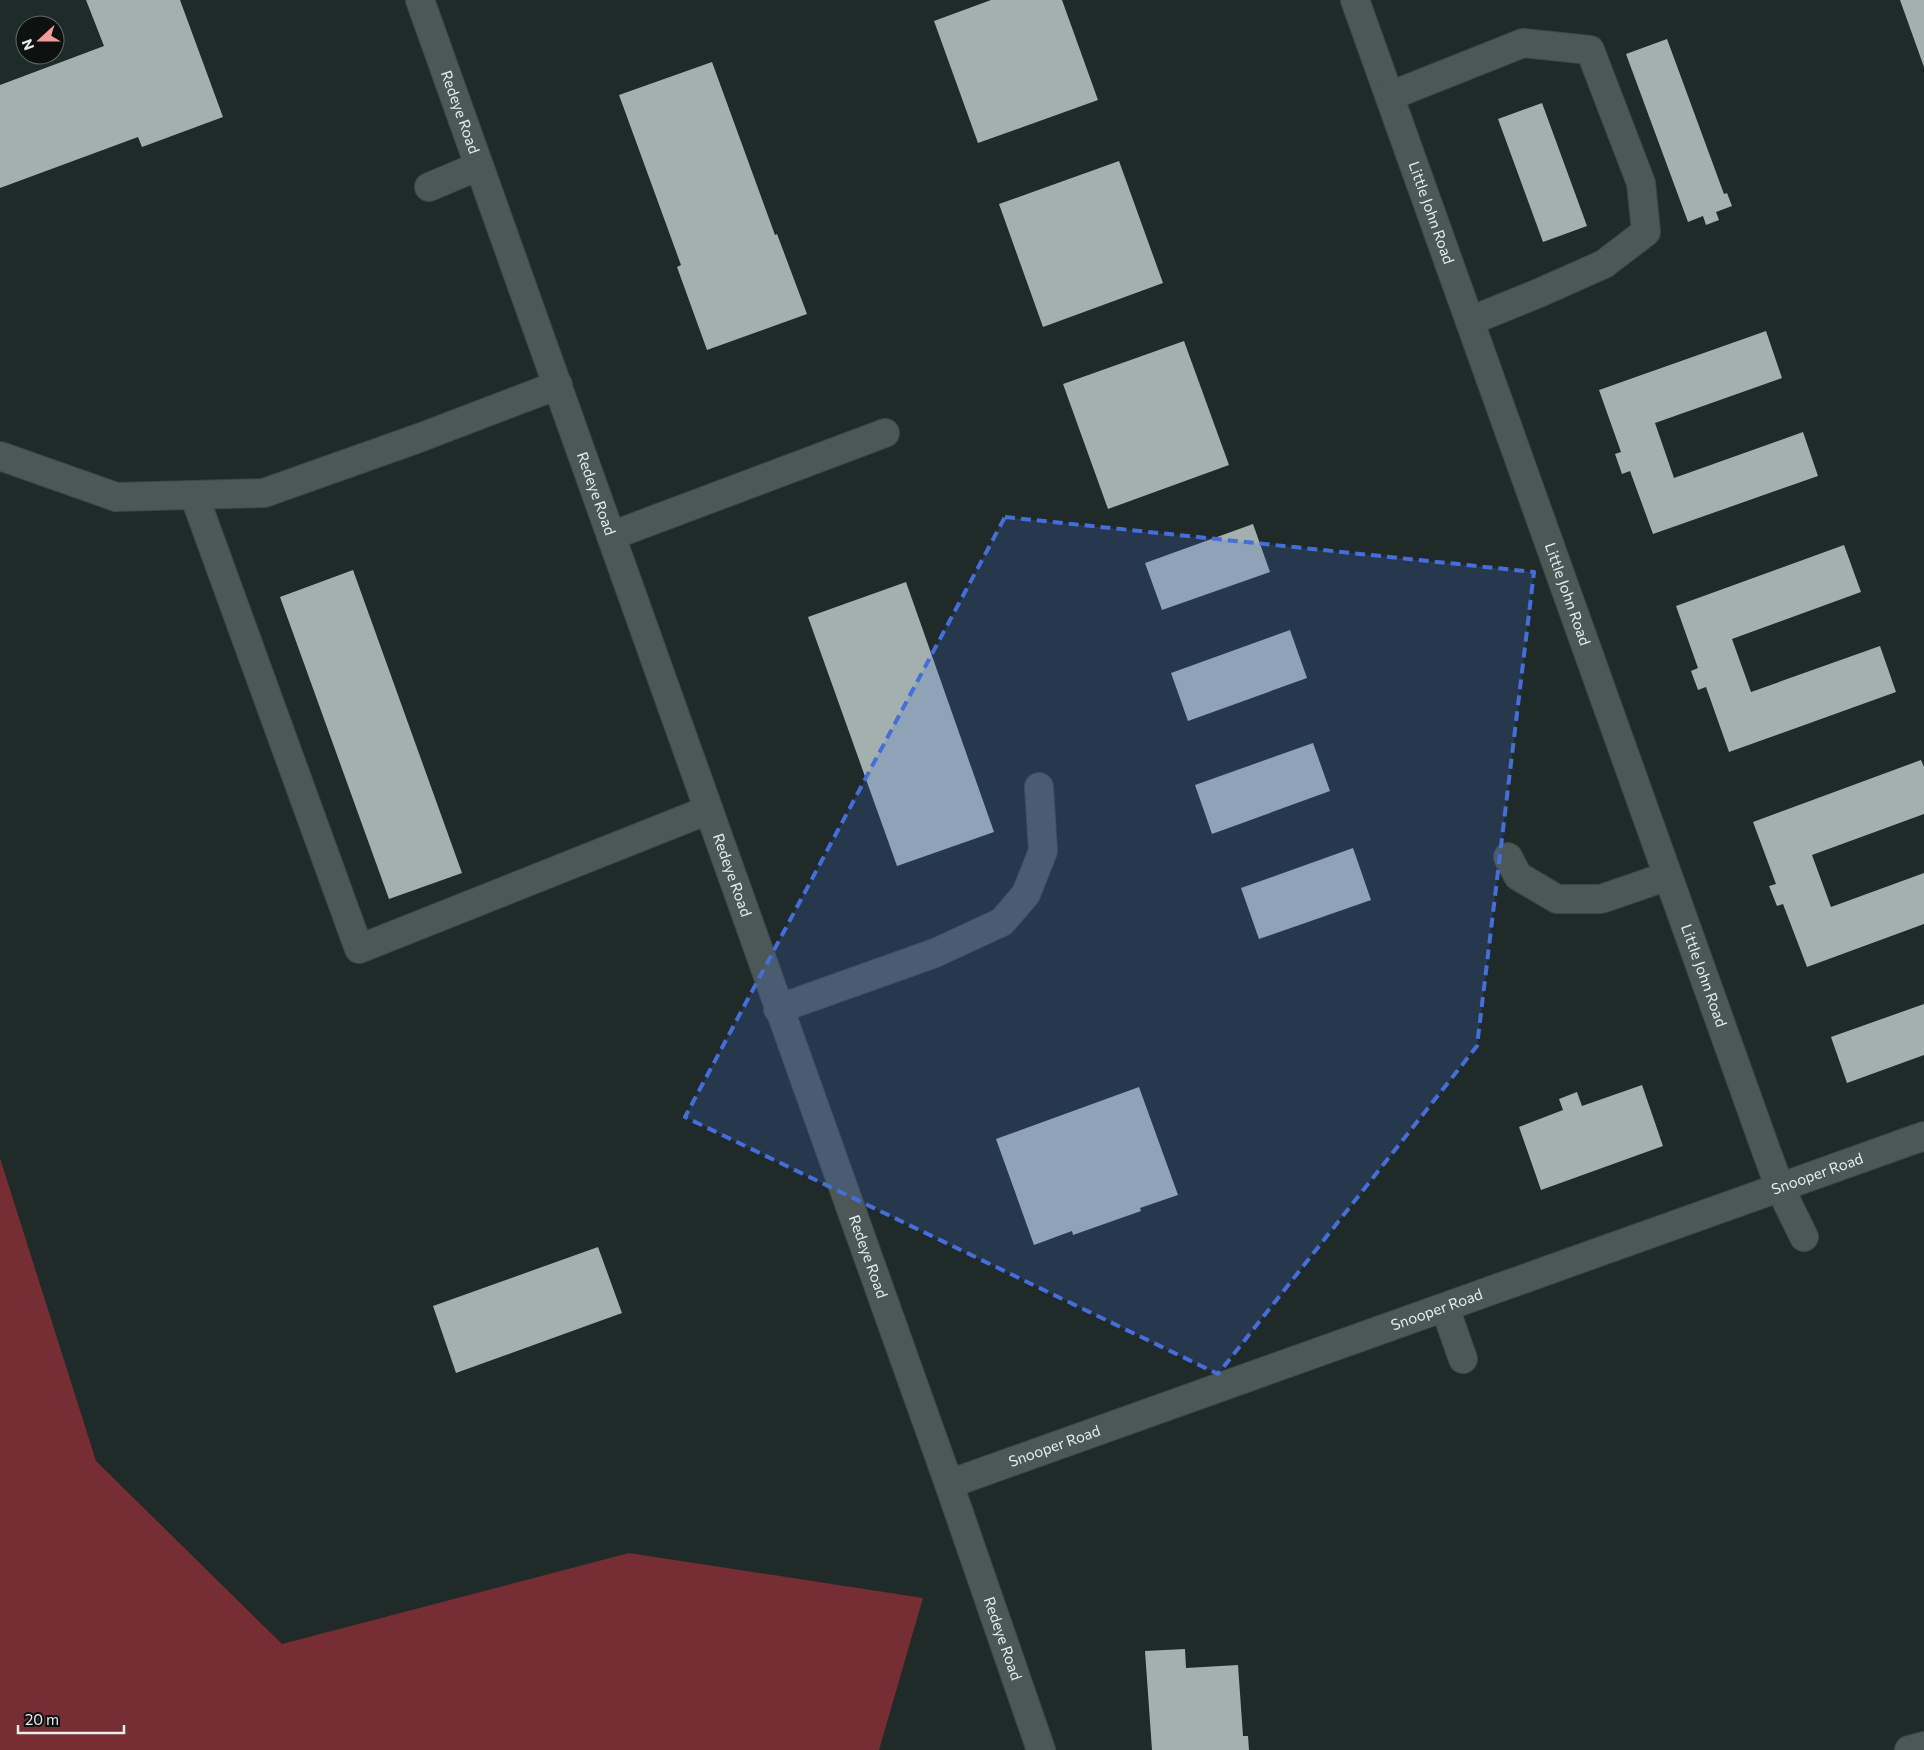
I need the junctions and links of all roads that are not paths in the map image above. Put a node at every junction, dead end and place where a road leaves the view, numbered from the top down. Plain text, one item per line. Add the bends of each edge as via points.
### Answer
1 (420, 0) edge
2 (1356, 0) edge
3 (1390, 96) junction
4 (479, 166) junction
5 (429, 187) dead end
6 (1470, 321) junction
7 (558, 385) junction
8 (885, 434) dead end
9 (0, 456) edge
10 (194, 495) junction
11 (611, 536) junction
12 (1039, 787) dead end
13 (708, 810) junction
14 (1508, 857) dead end
15 (1668, 876) junction
16 (778, 1009) junction
17 (1924, 1136) edge
18 (1780, 1188) junction
19 (1804, 1237) dead end
20 (1445, 1308) junction
21 (1462, 1359) dead end
22 (949, 1484) junction
23 (1924, 1746) edge
24 (1041, 1750) edge
25 (1909, 1750) edge

1 - 4 street, Redeye Road
2 - 3 street, Little John Road
3 - 6 street, Little John Road
3 - 6 street via 1523,43 1590,50 1641,183 1646,232 1604,264
4 - 5 street
4 - 7 street, Redeye Road
6 - 15 street, Little John Road
7 - 10 street via 264,493
7 - 11 street, Redeye Road
8 - 11 street
9 - 10 street via 116,497
10 - 13 street via 359,949
11 - 13 street, Redeye Road
12 - 16 street via 1043,851 1026,894 1002,922 935,952
13 - 16 street, Redeye Road
14 - 15 street via 1518,876 1557,899 1601,899
15 - 18 street, Little John Road
16 - 22 street, Redeye Road
17 - 18 street, Snooper Road
18 - 19 street, Little John Road
18 - 20 street, Snooper Road
20 - 21 street
20 - 22 street, Snooper Road
22 - 24 street, Redeye Road
23 - 25 street

